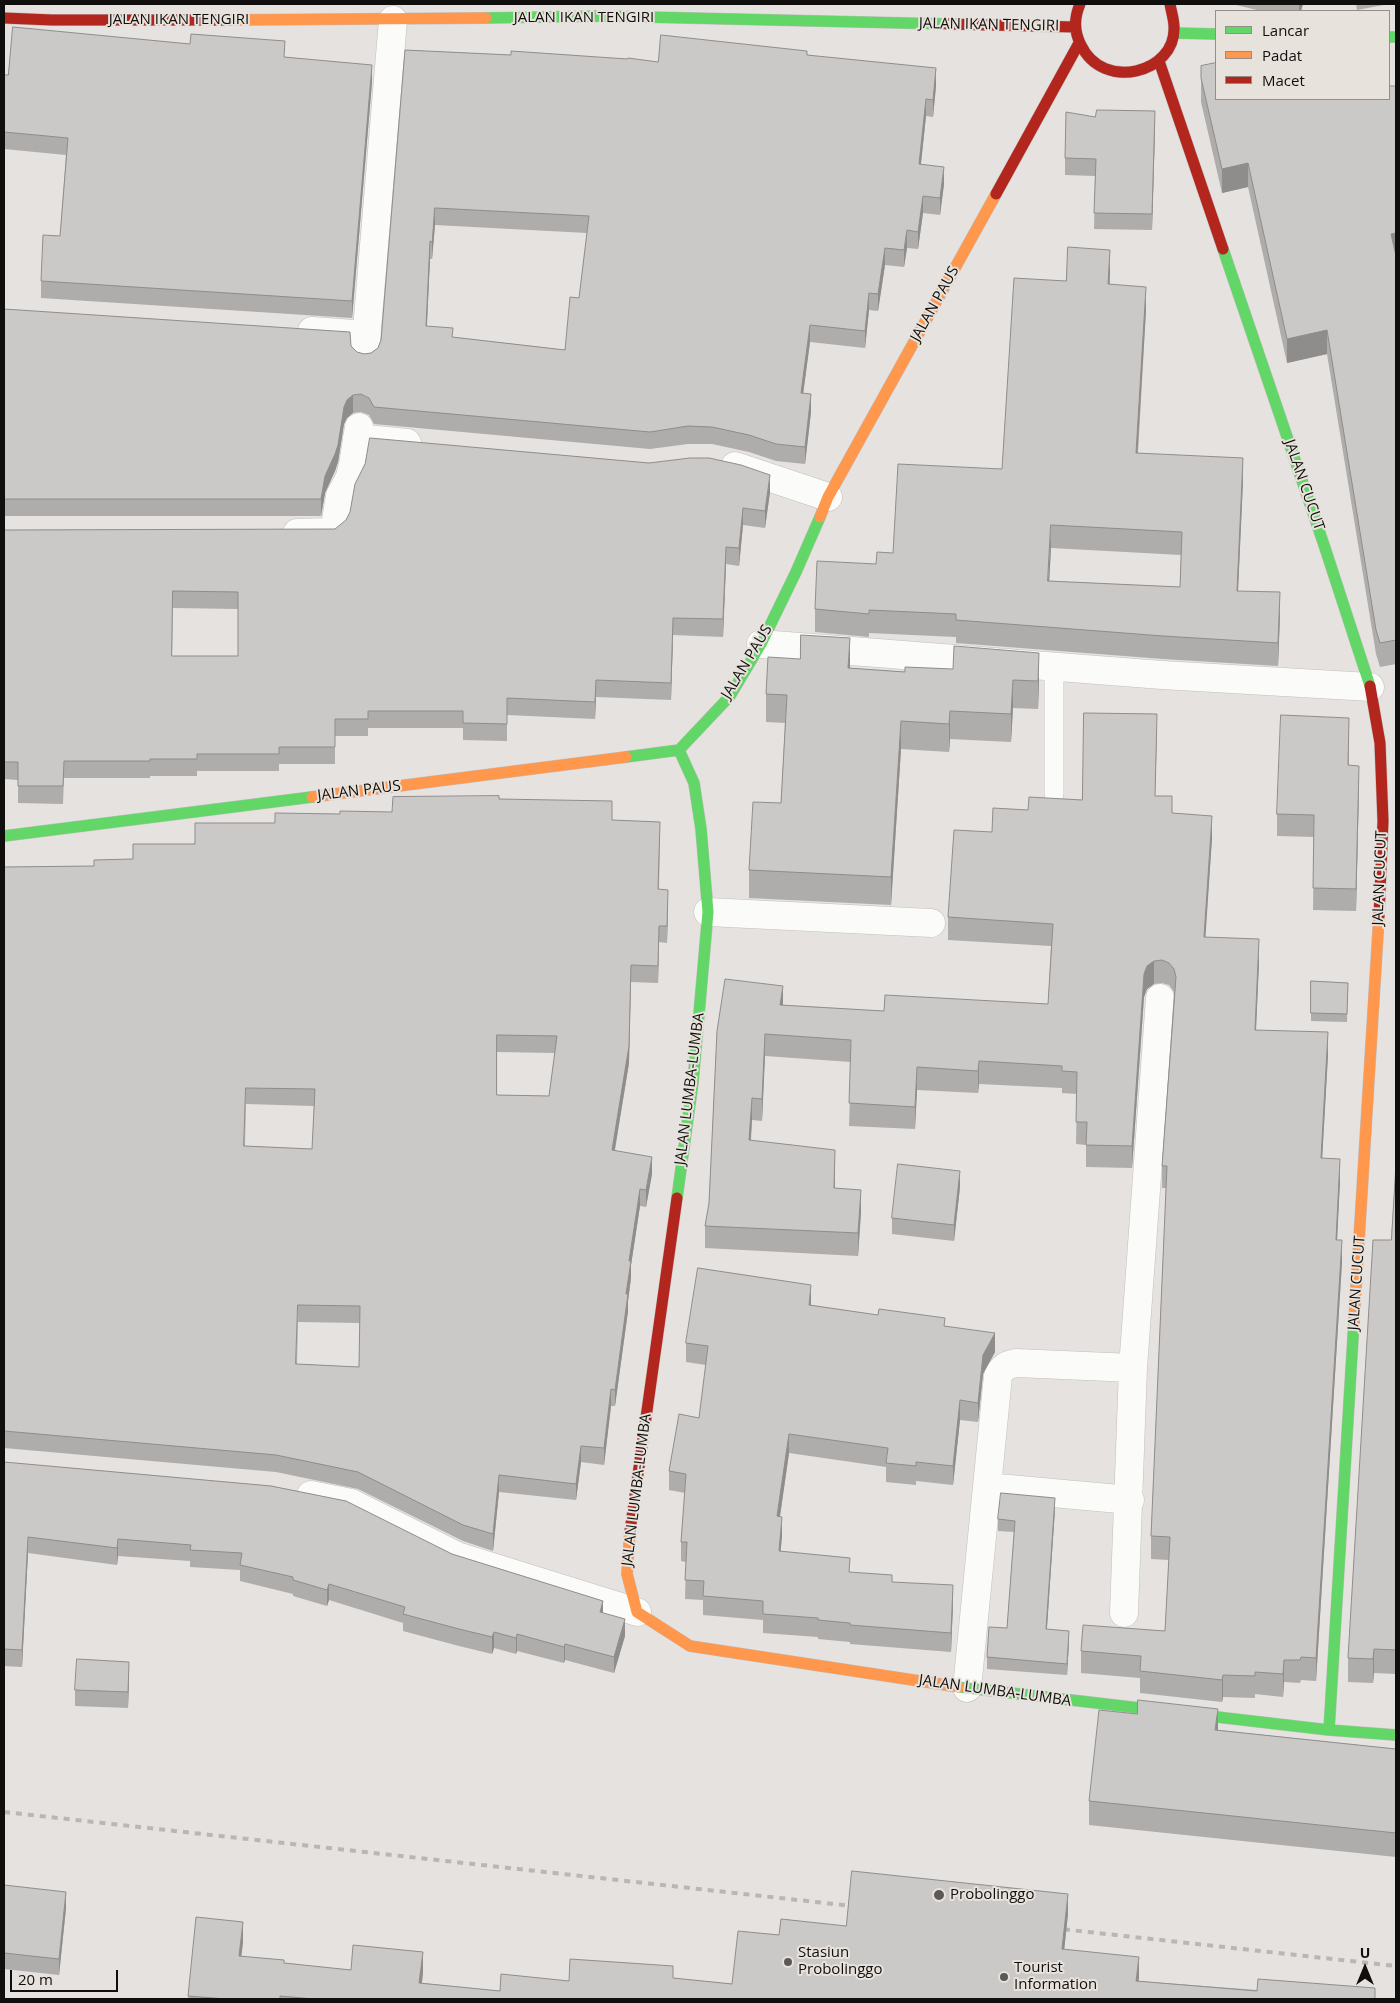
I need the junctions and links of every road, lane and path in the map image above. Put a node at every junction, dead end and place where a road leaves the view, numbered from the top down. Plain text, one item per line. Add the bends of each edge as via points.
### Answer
1 (1080, 4) edge
2 (1170, 4) edge
3 (719, 11) edge
4 (407, 15) edge
5 (4, 18) edge
6 (1075, 28) junction
7 (1174, 33) junction
8 (1215, 34) edge
9 (1079, 43) junction
10 (1159, 61) junction
11 (288, 330) edge
12 (436, 445) edge
13 (714, 461) edge
14 (828, 497) junction
15 (274, 533) edge
16 (761, 644) junction
17 (1054, 667) junction
18 (1370, 687) junction
19 (679, 750) junction
20 (1054, 794) dead end
21 (4, 836) edge
22 (708, 912) junction
23 (931, 923) dead end
24 (1160, 998) dead end
25 (1133, 1368) junction
26 (987, 1487) junction
27 (283, 1489) edge
28 (1130, 1500) junction
29 (637, 1612) junction
30 (1124, 1613) dead end
31 (967, 1688) junction
32 (1329, 1730) junction
33 (1396, 1735) edge

1 - 6 street
2 - 7 street
3 - 4 street, JALAN IKAN TENGIRI via 601,16
3 - 6 street, JALAN IKAN TENGIRI
4 - 5 street, JALAN IKAN TENGIRI
4 - 11 street via 366,345
6 - 9 street
7 - 8 street
7 - 10 street via 1169,48
9 - 10 street via 1087,57 1114,73 1146,70
9 - 14 street, JALAN PAUS
10 - 18 street, JALAN CUCUT via 1326,548
12 - 15 street via 358,432 352,471 340,496 335,526 330,532
13 - 14 street
14 - 16 street, JALAN PAUS
16 - 17 street
16 - 19 street, JALAN PAUS via 730,696
17 - 18 street
17 - 20 lane
18 - 32 street, JALAN CUCUT via 1380,743 1381,884
19 - 21 street, JALAN PAUS
19 - 22 street, JALAN LUMBA-LUMBA via 694,783
22 - 23 street
22 - 29 street, JALAN LUMBA-LUMBA via 693,1082 630,1532 627,1574
24 - 25 street
25 - 26 street via 1008,1364 998,1376
25 - 28 street
26 - 28 street
26 - 31 street
27 - 29 street via 351,1503 457,1556
28 - 30 street
29 - 31 street, JALAN LUMBA-LUMBA via 690,1646
31 - 32 street, JALAN LUMBA-LUMBA
32 - 33 street, JALAN LUMBA-LUMBA

